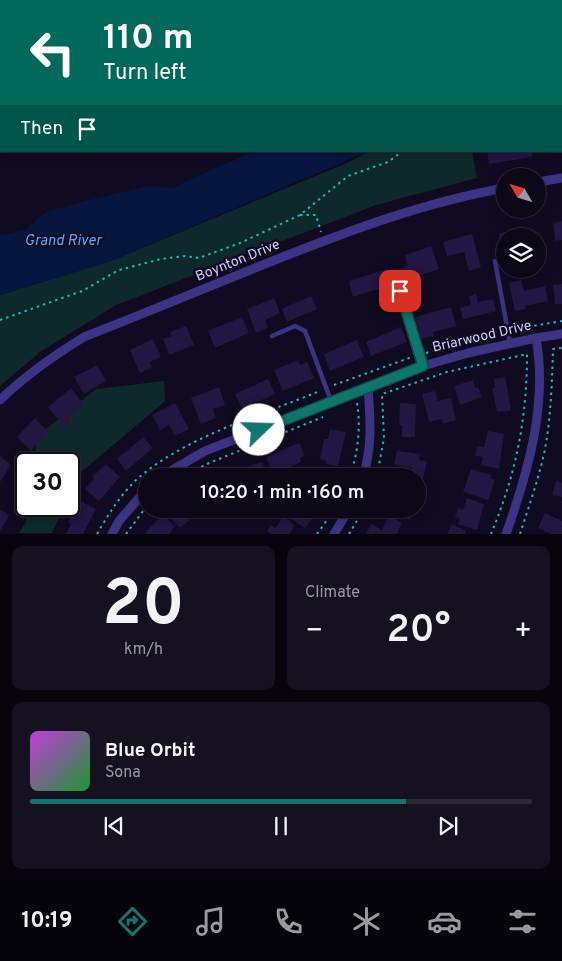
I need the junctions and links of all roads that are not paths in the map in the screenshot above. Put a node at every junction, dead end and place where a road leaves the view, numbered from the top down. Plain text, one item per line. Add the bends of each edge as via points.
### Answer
1 (562, 178) edge
2 (546, 181) edge
3 (496, 190) edge
4 (495, 261) dead end
5 (400, 291) dead end
6 (562, 334) edge
7 (272, 336) dead end
8 (536, 338) junction
9 (510, 344) junction
10 (423, 366) junction
11 (368, 386) junction
12 (0, 400) edge
13 (331, 401) junction
14 (176, 468) edge
15 (366, 468) edge
16 (138, 499) edge
17 (344, 518) edge
18 (112, 534) edge
19 (334, 534) edge
20 (506, 534) edge

1 - 2 street
3 - 12 street, Boynton Drive via 400,213 324,240 84,337 36,368
4 - 9 lane
5 - 10 lane
6 - 8 street, Briarwood Drive
7 - 13 lane via 295,326 305,331
8 - 9 street, Briarwood Drive
8 - 20 street via 540,358 538,408 530,459
9 - 10 street, Briarwood Drive
10 - 11 street, Briarwood Drive
11 - 13 street, Briarwood Drive
11 - 15 street via 371,436
13 - 14 street, Briarwood Drive via 205,451
16 - 18 street
17 - 19 street

